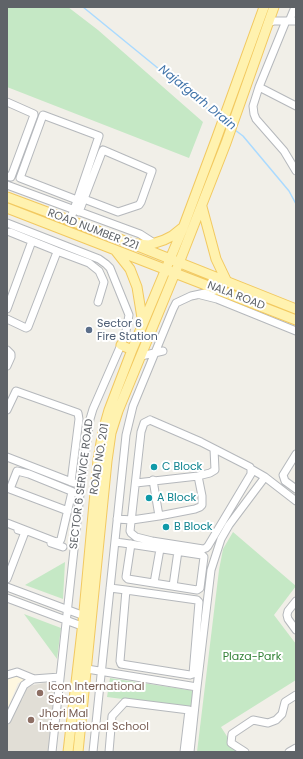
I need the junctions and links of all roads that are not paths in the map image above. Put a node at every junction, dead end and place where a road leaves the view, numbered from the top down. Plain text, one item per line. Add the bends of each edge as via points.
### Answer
1 (264, 7) edge
2 (274, 7) edge
3 (295, 7) edge
4 (296, 21) edge
5 (286, 22) junction
6 (268, 23) junction
7 (259, 87) junction
8 (7, 102) edge
9 (296, 106) edge
10 (233, 108) junction
11 (296, 171) edge
12 (7, 176) edge
13 (7, 185) edge
14 (7, 197) edge
15 (80, 200) junction
16 (202, 207) junction
17 (7, 208) edge
18 (76, 211) junction
19 (70, 221) junction
20 (10, 224) edge
21 (182, 228) junction
22 (8, 236) edge
23 (32, 241) junction
24 (130, 243) junction
25 (154, 243) junction
26 (115, 249) junction
27 (57, 251) junction
28 (180, 263) junction
29 (167, 264) junction
30 (176, 272) junction
31 (228, 282) junction
32 (220, 290) junction
33 (201, 295) junction
34 (98, 302) dead end
35 (296, 309) edge
36 (7, 310) edge
37 (7, 319) edge
38 (296, 320) edge
39 (155, 322) junction
40 (144, 326) junction
41 (165, 328) junction
42 (296, 331) edge
43 (121, 345) junction
44 (7, 350) edge
45 (132, 350) junction
46 (163, 351) dead end
47 (154, 354) junction
48 (141, 356) junction
49 (7, 366) edge
50 (124, 397) junction
51 (136, 399) junction
52 (7, 410) edge
53 (214, 450) junction
54 (296, 454) edge
55 (7, 457) edge
56 (251, 469) junction
57 (198, 476) junction
58 (265, 477) junction
59 (154, 480) junction
60 (71, 482) junction
61 (136, 483) junction
62 (80, 485) junction
63 (8, 488) edge
64 (296, 489) edge
65 (72, 492) junction
66 (80, 494) junction
67 (296, 501) edge
68 (68, 511) junction
69 (159, 516) junction
70 (117, 519) junction
71 (132, 520) junction
72 (7, 525) edge
73 (25, 532) junction
74 (115, 542) junction
75 (131, 544) junction
76 (63, 548) dead end
77 (160, 549) junction
78 (178, 551) junction
79 (7, 579) edge
80 (154, 583) junction
81 (173, 586) junction
82 (7, 587) edge
83 (110, 588) junction
84 (126, 590) junction
85 (7, 598) edge
86 (296, 601) edge
87 (68, 610) junction
88 (88, 617) junction
89 (67, 620) junction
90 (87, 628) junction
91 (296, 630) edge
92 (87, 669) junction
93 (102, 672) junction
94 (7, 675) edge
95 (60, 677) junction
96 (34, 679) junction
97 (197, 687) junction
98 (296, 695) edge
99 (7, 720) edge
100 (296, 748) edge
101 (52, 752) edge
102 (68, 752) edge
103 (78, 752) edge
104 (93, 752) edge
105 (109, 752) edge
106 (184, 752) edge
107 (190, 752) edge
108 (245, 752) edge
109 (289, 752) edge

1 - 10 main road
2 - 6 main road
3 - 5 street
4 - 5 street
5 - 6 street via 274,20
5 - 7 street
6 - 10 main road
7 - 9 street
7 - 11 street via 253,106 256,119 284,151
8 - 12 street via 34,114 11,177
10 - 16 main road, ROAD NO. 201 via 226,143
10 - 21 main road, ROAD NO. 201 via 218,138
13 - 18 street
14 - 19 main road, ROAD NUMBER 221
15 - 15 street via 103,150 152,172 139,205 118,212
15 - 15 street via 99,136 43,115 20,178
15 - 18 street
16 - 28 main road, ROAD NO. 201
16 - 31 main road via 216,259
17 - 26 main road
18 - 19 street
18 - 25 street via 140,234
19 - 24 main road, ROAD NUMBER 221
20 - 22 street
20 - 43 street, SECTOR 6 SERVICE ROAD via 99,259 110,268 128,311 126,331
21 - 25 main road via 172,236
21 - 29 main road, ROAD NO. 201
22 - 23 street
23 - 27 street
23 - 36 street
24 - 25 main road
24 - 29 main road, ROAD NUMBER 221
26 - 29 main road
26 - 40 main road via 130,268 137,287
27 - 34 street via 89,263 100,271 104,282
27 - 37 street via 28,328
28 - 29 main road, ROAD NUMBER 221
28 - 30 main road, ROAD NO. 201
28 - 31 main road, NALA ROAD
29 - 30 main road, NALA ROAD
29 - 40 main road, ROAD NO. 201
30 - 32 main road, NALA ROAD
30 - 39 main road, ROAD NO. 201
31 - 35 main road, NALA ROAD
32 - 33 street
32 - 38 main road, NALA ROAD
33 - 41 street via 191,296 176,303
33 - 42 street
39 - 41 street
39 - 48 main road, ROAD NO. 201
40 - 45 main road, ROAD NO. 201
41 - 47 street
43 - 45 main road
43 - 62 street, SECTOR 6 SERVICE ROAD via 91,413
44 - 49 street via 11,356
45 - 88 main road, ROAD NO. 201 via 109,410 98,460
46 - 47 street
47 - 48 street
47 - 51 street
48 - 50 main road, ROAD NO. 201
50 - 51 street
50 - 88 main road, ROAD NO. 201 via 111,433
51 - 70 street via 126,435
52 - 60 street via 16,391 78,413
53 - 56 street
53 - 57 street via 215,470
53 - 61 street via 156,422 146,421 141,432
54 - 64 street via 283,475 285,481
55 - 60 street
56 - 58 street
56 - 71 street via 251,474 206,548 136,538 130,531
57 - 59 street
57 - 69 street via 202,500 200,507
58 - 67 street
58 - 97 street via 229,526 215,556 211,570
59 - 61 street
59 - 69 street
60 - 62 street
61 - 71 street
62 - 66 street, SECTOR 6 SERVICE ROAD
63 - 65 street via 17,470
63 - 68 street
65 - 66 street
65 - 68 street
66 - 87 street, SECTOR 6 SERVICE ROAD
68 - 72 street via 61,539 56,542
69 - 71 street
70 - 71 street
70 - 74 street
72 - 73 street
73 - 76 street
73 - 79 street
74 - 75 street
74 - 83 street
75 - 77 street
75 - 80 street via 127,578
77 - 78 street
77 - 80 street
78 - 81 street
78 - 81 street via 203,556 200,588 197,590
80 - 81 street
82 - 87 street
83 - 84 street
83 - 93 street
84 - 84 street via 199,602 193,674 121,664
85 - 89 street
86 - 91 street via 287,615
87 - 88 street
87 - 89 street, SECTOR 6 SERVICE ROAD
88 - 90 main road, ROAD NO. 201
89 - 90 street
89 - 95 street, SECTOR 6 SERVICE ROAD
90 - 92 main road, ROAD NO. 201
90 - 102 main road, ROAD NO. 201
92 - 93 street
92 - 103 main road, ROAD NO. 201
93 - 97 street
93 - 104 street
94 - 96 street via 17,672
95 - 96 street
95 - 101 street, SECTOR 6 SERVICE ROAD
96 - 99 street via 24,685
97 - 107 street
98 - 108 street via 285,702 282,714 276,720 268,723 253,720 232,734 231,743
100 - 109 street
105 - 106 street via 112,716 125,702 189,710

